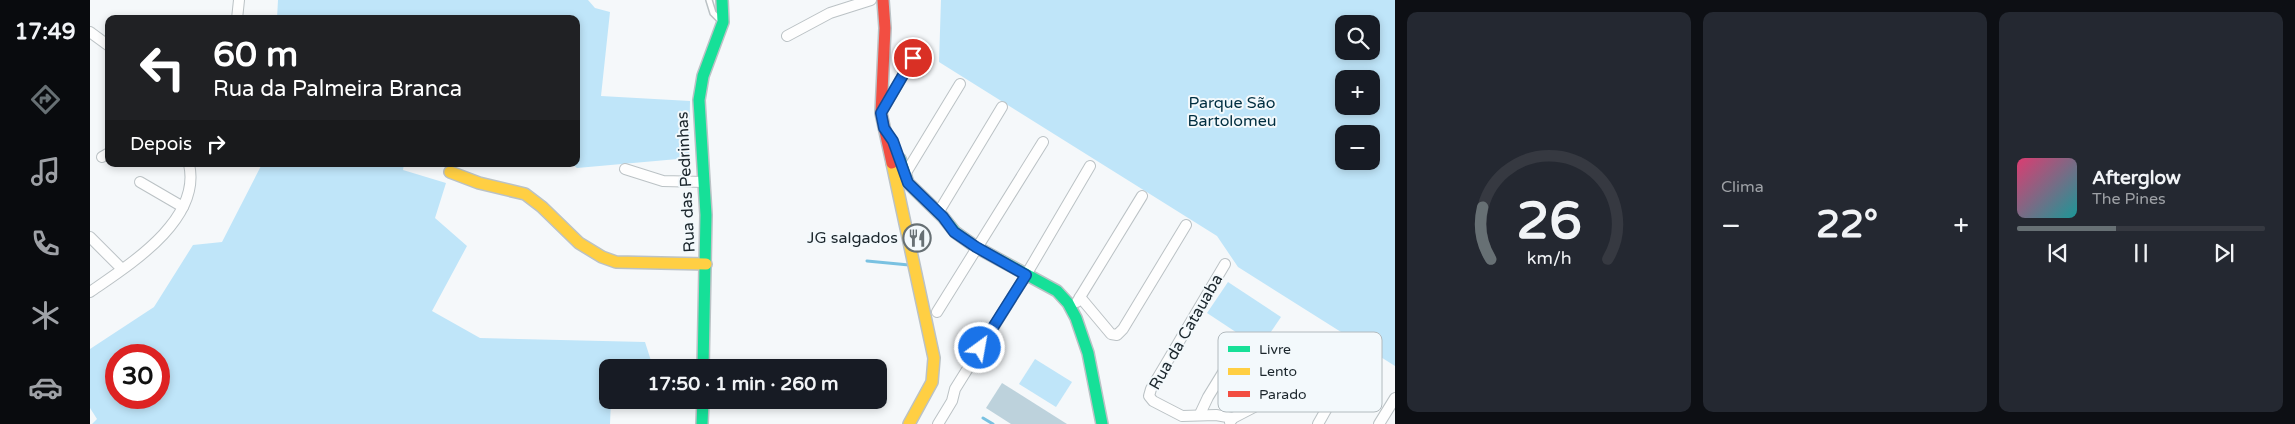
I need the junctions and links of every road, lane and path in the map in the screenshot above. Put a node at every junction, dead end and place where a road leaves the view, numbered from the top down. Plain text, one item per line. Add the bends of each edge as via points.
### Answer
1 (239, 0) edge
2 (709, 0) edge
3 (722, 0) edge
4 (871, 0) edge
5 (884, 0) edge
6 (237, 15) edge
7 (723, 22) junction
8 (90, 32) edge
9 (787, 36) dead end
10 (105, 43) edge
11 (913, 58) dead end
12 (960, 84) dead end
13 (1002, 107) dead end
14 (881, 113) junction
15 (884, 128) junction
16 (1043, 142) dead end
17 (1090, 166) dead end
18 (189, 167) edge
19 (625, 169) dead end
20 (450, 172) dead end
21 (904, 176) junction
22 (140, 182) dead end
23 (704, 182) junction
24 (1142, 196) dead end
25 (183, 207) junction
26 (938, 213) junction
27 (1186, 225) dead end
28 (90, 237) edge
29 (976, 247) junction
30 (706, 264) junction
31 (1225, 264) dead end
32 (122, 269) junction
33 (1026, 275) junction
34 (90, 292) edge
35 (1080, 296) junction
36 (1072, 309) junction
37 (937, 312) dead end
38 (704, 359) edge
39 (1218, 381) edge
40 (1395, 398) edge
41 (703, 409) edge
42 (1246, 412) edge
43 (1325, 412) edge
44 (1200, 414) junction
45 (1231, 421) edge
46 (702, 424) edge
47 (909, 424) edge
48 (938, 424) edge
49 (1102, 424) edge
50 (1318, 424) edge
51 (1379, 424) edge

1 - 6 street
2 - 7 lane via 713,13
3 - 7 street, Rua das Pedrinhas
4 - 9 street via 830,13
5 - 14 street
7 - 23 street, Rua das Pedrinhas via 700,86
8 - 10 street
11 - 14 street
12 - 21 street
13 - 26 street
14 - 15 street
15 - 21 street via 893,141
15 - 47 street via 934,358 932,382
16 - 29 street
17 - 33 street
18 - 25 street via 191,182
19 - 23 street via 663,181
20 - 30 street via 482,184 508,187 531,198 582,247 603,259
21 - 26 street
22 - 25 street
23 - 30 street, Rua das Pedrinhas
24 - 35 street
25 - 32 street via 157,241
26 - 29 street via 954,232
27 - 35 street via 1117,335 1111,334
28 - 32 street
29 - 33 street
29 - 37 street
30 - 38 street, Rua das Pedrinhas
31 - 44 street, Rua da Catauaba via 1149,396 1182,416
32 - 34 street
33 - 36 street via 1057,291
33 - 48 street via 955,389 952,401
35 - 36 street
36 - 49 street via 1092,371
39 - 44 street
40 - 51 street
41 - 46 street
42 - 45 street
43 - 50 street
44 - 45 street

